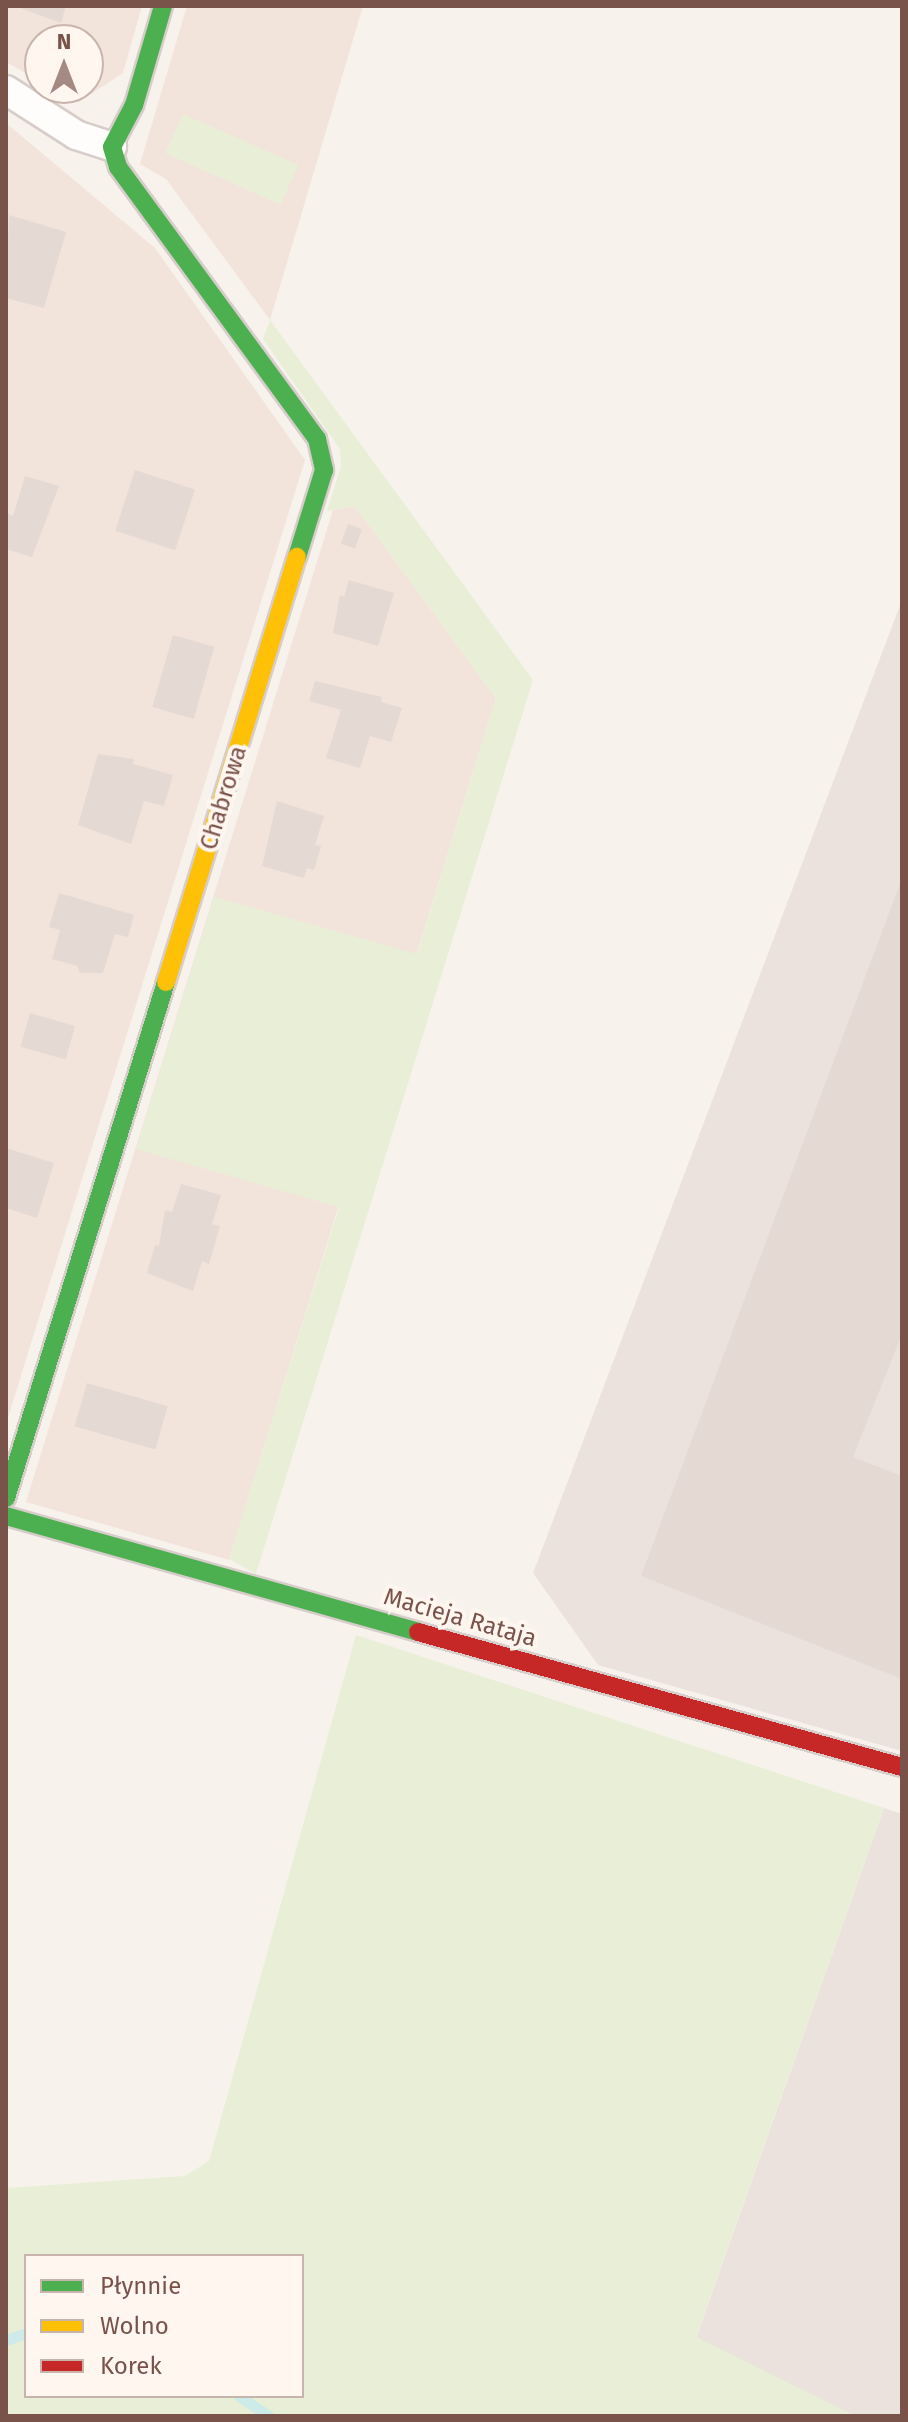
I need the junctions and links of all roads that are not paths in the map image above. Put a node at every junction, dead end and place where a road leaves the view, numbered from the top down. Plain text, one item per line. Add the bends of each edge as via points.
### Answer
1 (163, 6) edge
2 (6, 90) edge
3 (112, 147) junction
4 (6, 1498) edge
5 (6, 1516) edge
6 (902, 1767) edge

1 - 3 street via 134,105
2 - 3 street via 76,135
3 - 4 street, Chabrowa via 130,184 317,439 324,470
5 - 6 street, Macieja Rataja

